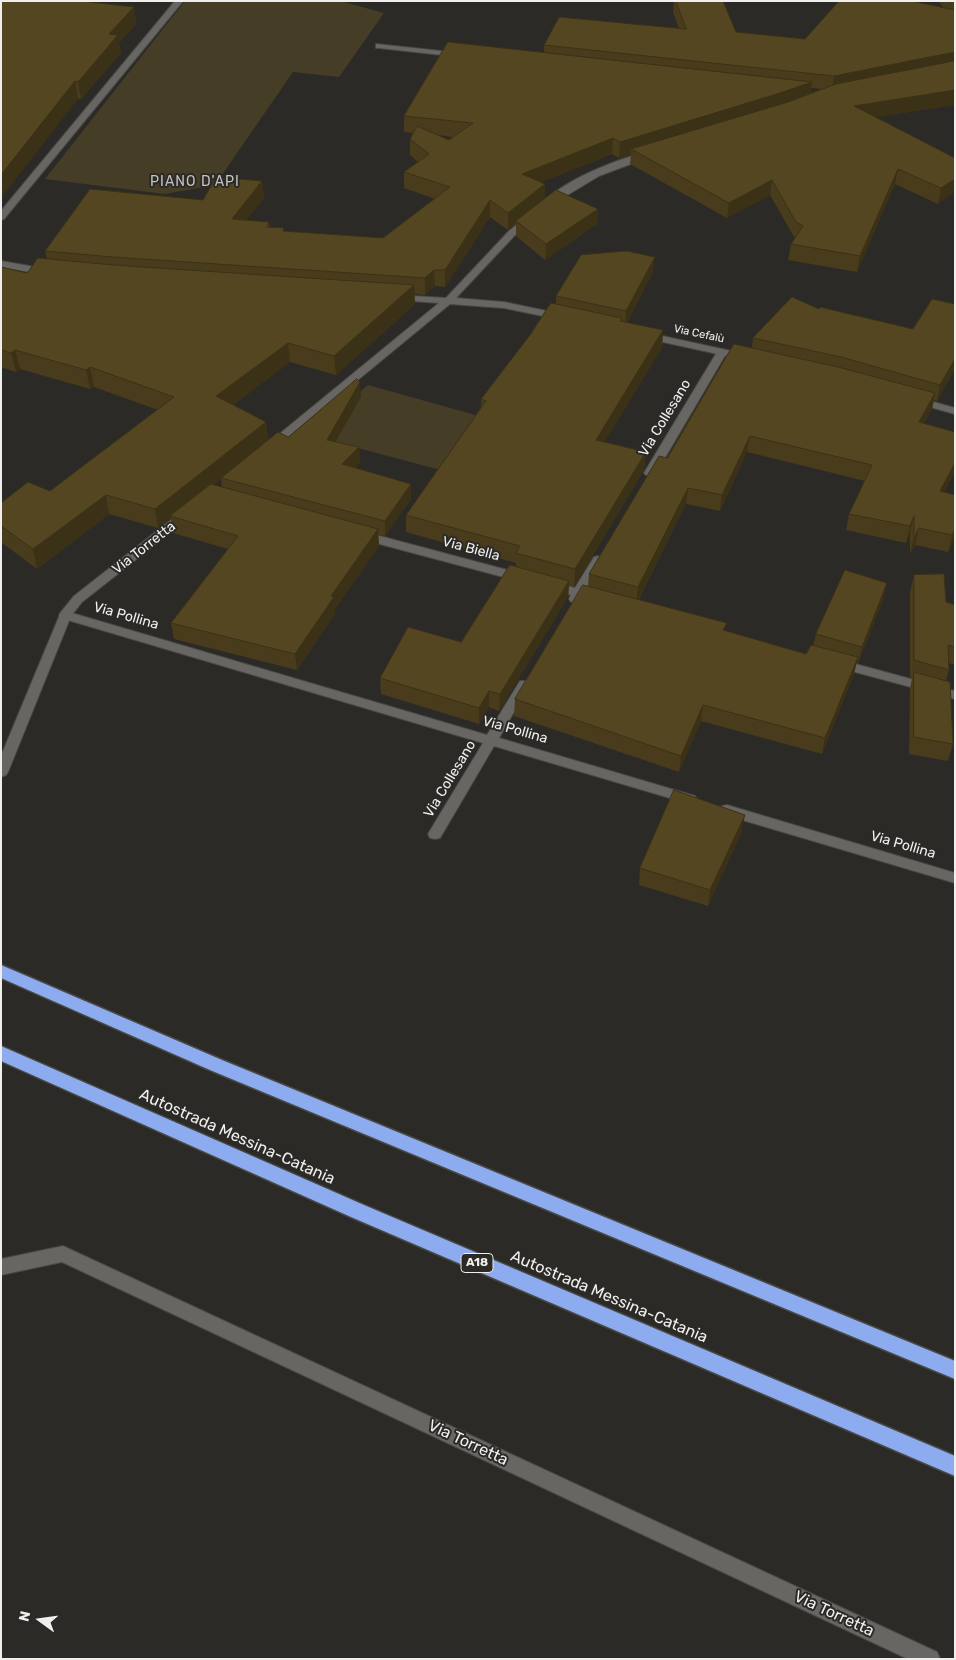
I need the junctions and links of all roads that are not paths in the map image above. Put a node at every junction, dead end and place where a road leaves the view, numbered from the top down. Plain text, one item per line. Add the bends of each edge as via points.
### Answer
1 (89, 1) edge
2 (179, 1) edge
3 (60, 2) edge
4 (379, 46) dead end
5 (467, 56) edge
6 (658, 151) edge
7 (1, 217) edge
8 (1, 264) edge
9 (62, 274) edge
10 (390, 296) edge
11 (449, 300) junction
12 (573, 319) edge
13 (638, 333) edge
14 (722, 352) junction
15 (761, 360) edge
16 (901, 396) edge
17 (955, 411) edge
18 (264, 452) edge
19 (643, 485) edge
20 (195, 508) edge
21 (352, 533) edge
22 (604, 551) edge
23 (579, 593) junction
24 (608, 601) edge
25 (569, 609) edge
26 (65, 615) junction
27 (829, 661) edge
28 (530, 675) edge
29 (955, 695) edge
30 (491, 740) junction
31 (1, 772) edge
32 (435, 834) dead end
33 (955, 878) edge
34 (1, 971) edge
35 (1, 1052) edge
36 (1, 1267) edge
37 (955, 1370) edge
38 (955, 1466) edge
39 (930, 1659) edge

1 - 3 street
2 - 7 street
4 - 5 street
6 - 11 street via 625,161 573,184 512,232
8 - 9 street
10 - 11 street
11 - 12 street via 504,305
11 - 18 street
13 - 14 street, Via Cefalù
14 - 15 street, Via Cefalù
14 - 19 street, Via Collesano
16 - 17 street
20 - 26 street, Via Torretta via 78,599
21 - 23 street, Via Biella
22 - 23 street
23 - 24 street, Via Biella
23 - 25 street
26 - 30 street, Via Pollina
26 - 31 street, Via Torretta
27 - 29 street
28 - 30 street, Via Collesano
30 - 32 street, Via Collesano
30 - 33 street, Via Pollina
34 - 37 highway via 251,1080
35 - 38 highway, Autostrada Messina-Catania / A18 via 366,1216
36 - 39 street, Via Torretta via 62,1254

